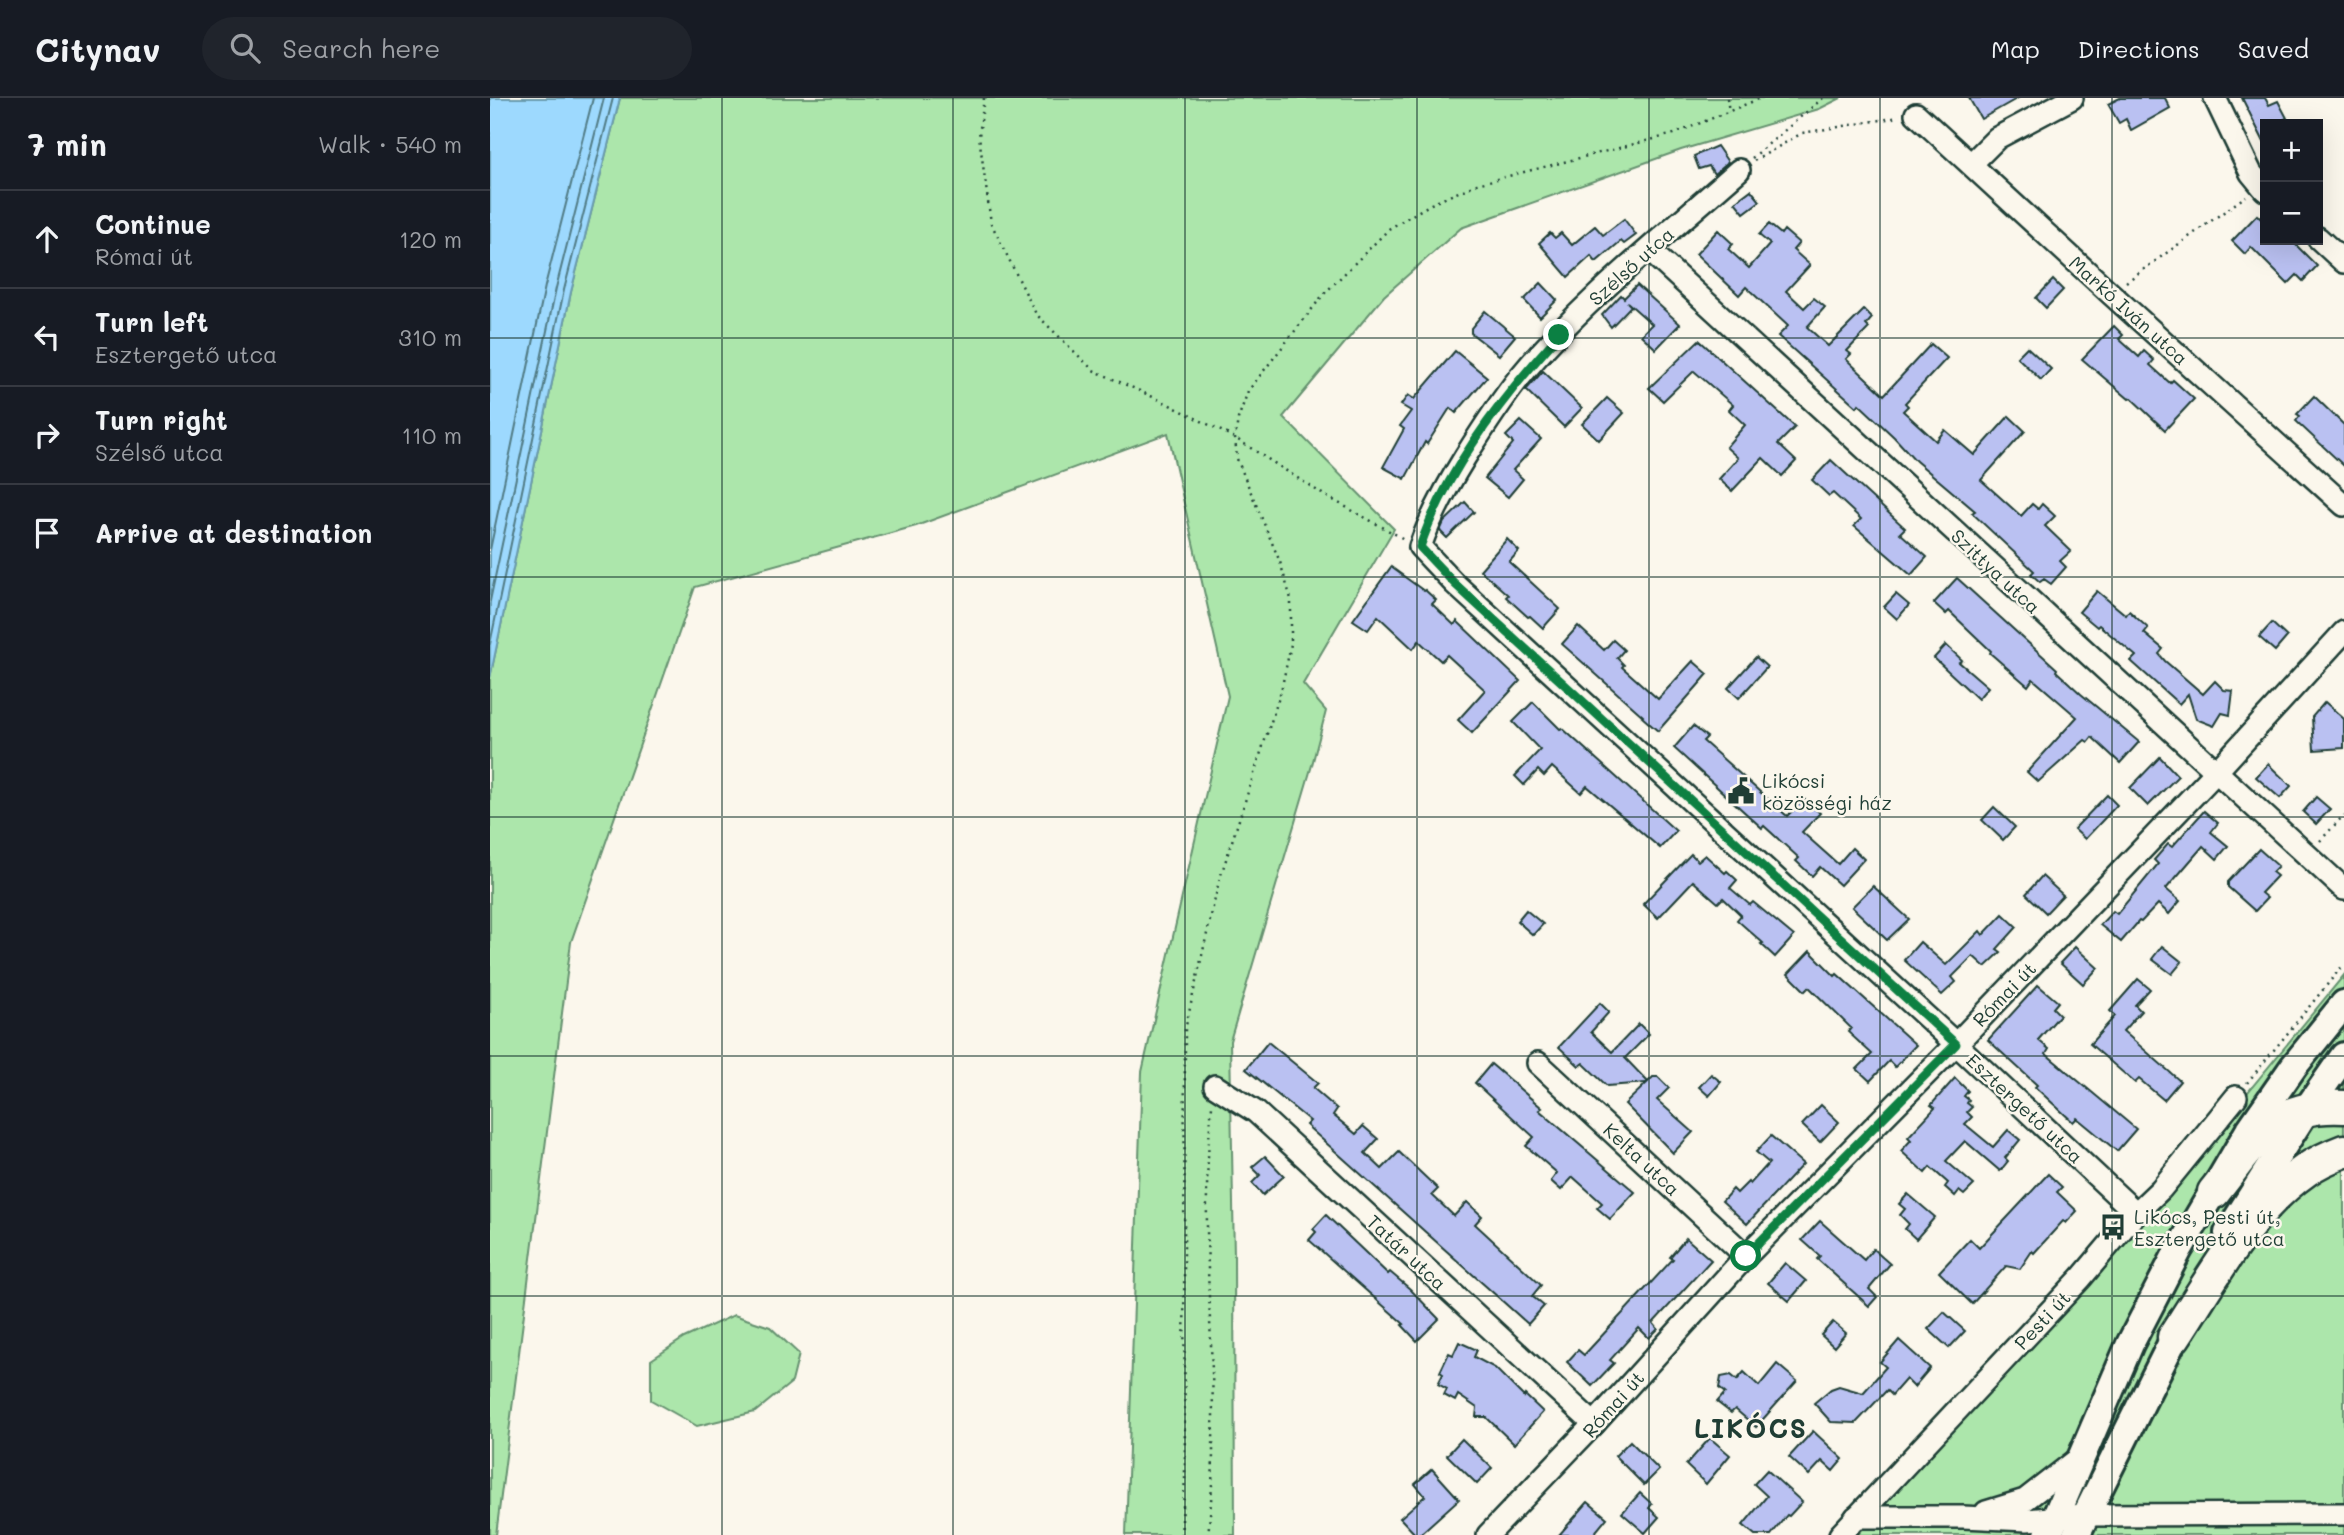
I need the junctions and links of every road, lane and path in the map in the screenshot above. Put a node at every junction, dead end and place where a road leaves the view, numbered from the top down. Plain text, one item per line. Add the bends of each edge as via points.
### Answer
1 (984, 98) edge
2 (1727, 98) edge
3 (1761, 98) edge
4 (1823, 98) edge
5 (2072, 98) edge
6 (2216, 98) edge
7 (1729, 112) junction
8 (1916, 114) joint
9 (1971, 164) junction
10 (1739, 170) junction
11 (2260, 184) edge
12 (2260, 190) edge
13 (2323, 243) edge
14 (1649, 250) junction
15 (2344, 262) edge
16 (2110, 293) junction
17 (1234, 438) junction
18 (2344, 505) edge
19 (1420, 547) junction
20 (2344, 632) edge
21 (2215, 773) junction
22 (2344, 816) edge
23 (2319, 842) dead end
24 (2344, 889) edge
25 (2344, 964) edge
26 (2344, 1004) edge
27 (1956, 1044) junction
28 (2344, 1056) edge
29 (1538, 1063) dead end
30 (1215, 1086) joint
31 (2236, 1097) joint
32 (2344, 1107) edge
33 (2307, 1109) junction
34 (2344, 1151) edge
35 (2214, 1192) junction
36 (2136, 1213) junction
37 (1746, 1256) junction
38 (2174, 1337) junction
39 (1594, 1424) junction
40 (2083, 1455) junction
41 (2344, 1514) edge
42 (1856, 1517) junction
43 (1963, 1517) junction
44 (2080, 1525) edge
45 (2052, 1526) edge
46 (1181, 1535) edge
47 (1208, 1535) edge
48 (1488, 1535) edge
49 (1840, 1535) edge
50 (2013, 1535) edge

1 - 17 path via 979,136 991,223 1036,314 1093,370
2 - 7 path
3 - 7 path
4 - 10 path
5 - 9 street via 1997,138
6 - 11 street
7 - 17 path via 1674,134 1477,184 1390,228 1323,295 1248,391
8 - 9 street, Markó Iván utca
8 - 10 path via 1802,133
9 - 16 street, Markó Iván utca
10 - 14 street, Szélső utca
12 - 16 path
13 - 15 street
14 - 19 street, Szélső utca via 1602,290 1519,378 1454,475 1429,519
14 - 21 street, Szittya utca
16 - 18 street, Markó Iván utca
17 - 19 path via 1324,495
17 - 46 path via 1237,459 1291,598 1291,644 1281,691 1219,881 1185,1030 1185,1479
19 - 27 street, Esztergető utca via 1465,594
20 - 21 street, Római út
21 - 24 street, Szittya utca
21 - 27 street, Római út
22 - 23 path
25 - 31 path
26 - 35 main road via 2278,1088
27 - 36 street, Esztergető utca
27 - 37 street, Római út
28 - 33 main road
29 - 37 street, Kelta utca
30 - 39 street, Tatár utca via 1256,1112
30 - 47 path via 1209,1135 1213,1453
31 - 36 street, Pesti út
32 - 33 highway
33 - 35 highway via 2274,1122
33 - 38 main road via 2229,1231
34 - 38 highway via 2308,1168 2257,1213
35 - 40 main road via 2130,1344
36 - 42 street, Pesti út
37 - 39 street, Római út
38 - 44 main road
39 - 48 street, Római út
40 - 43 street via 2025,1500
40 - 45 main road
41 - 44 street
42 - 43 street
42 - 49 street, Pesti út
43 - 45 street
43 - 50 street via 1994,1523
44 - 45 street

